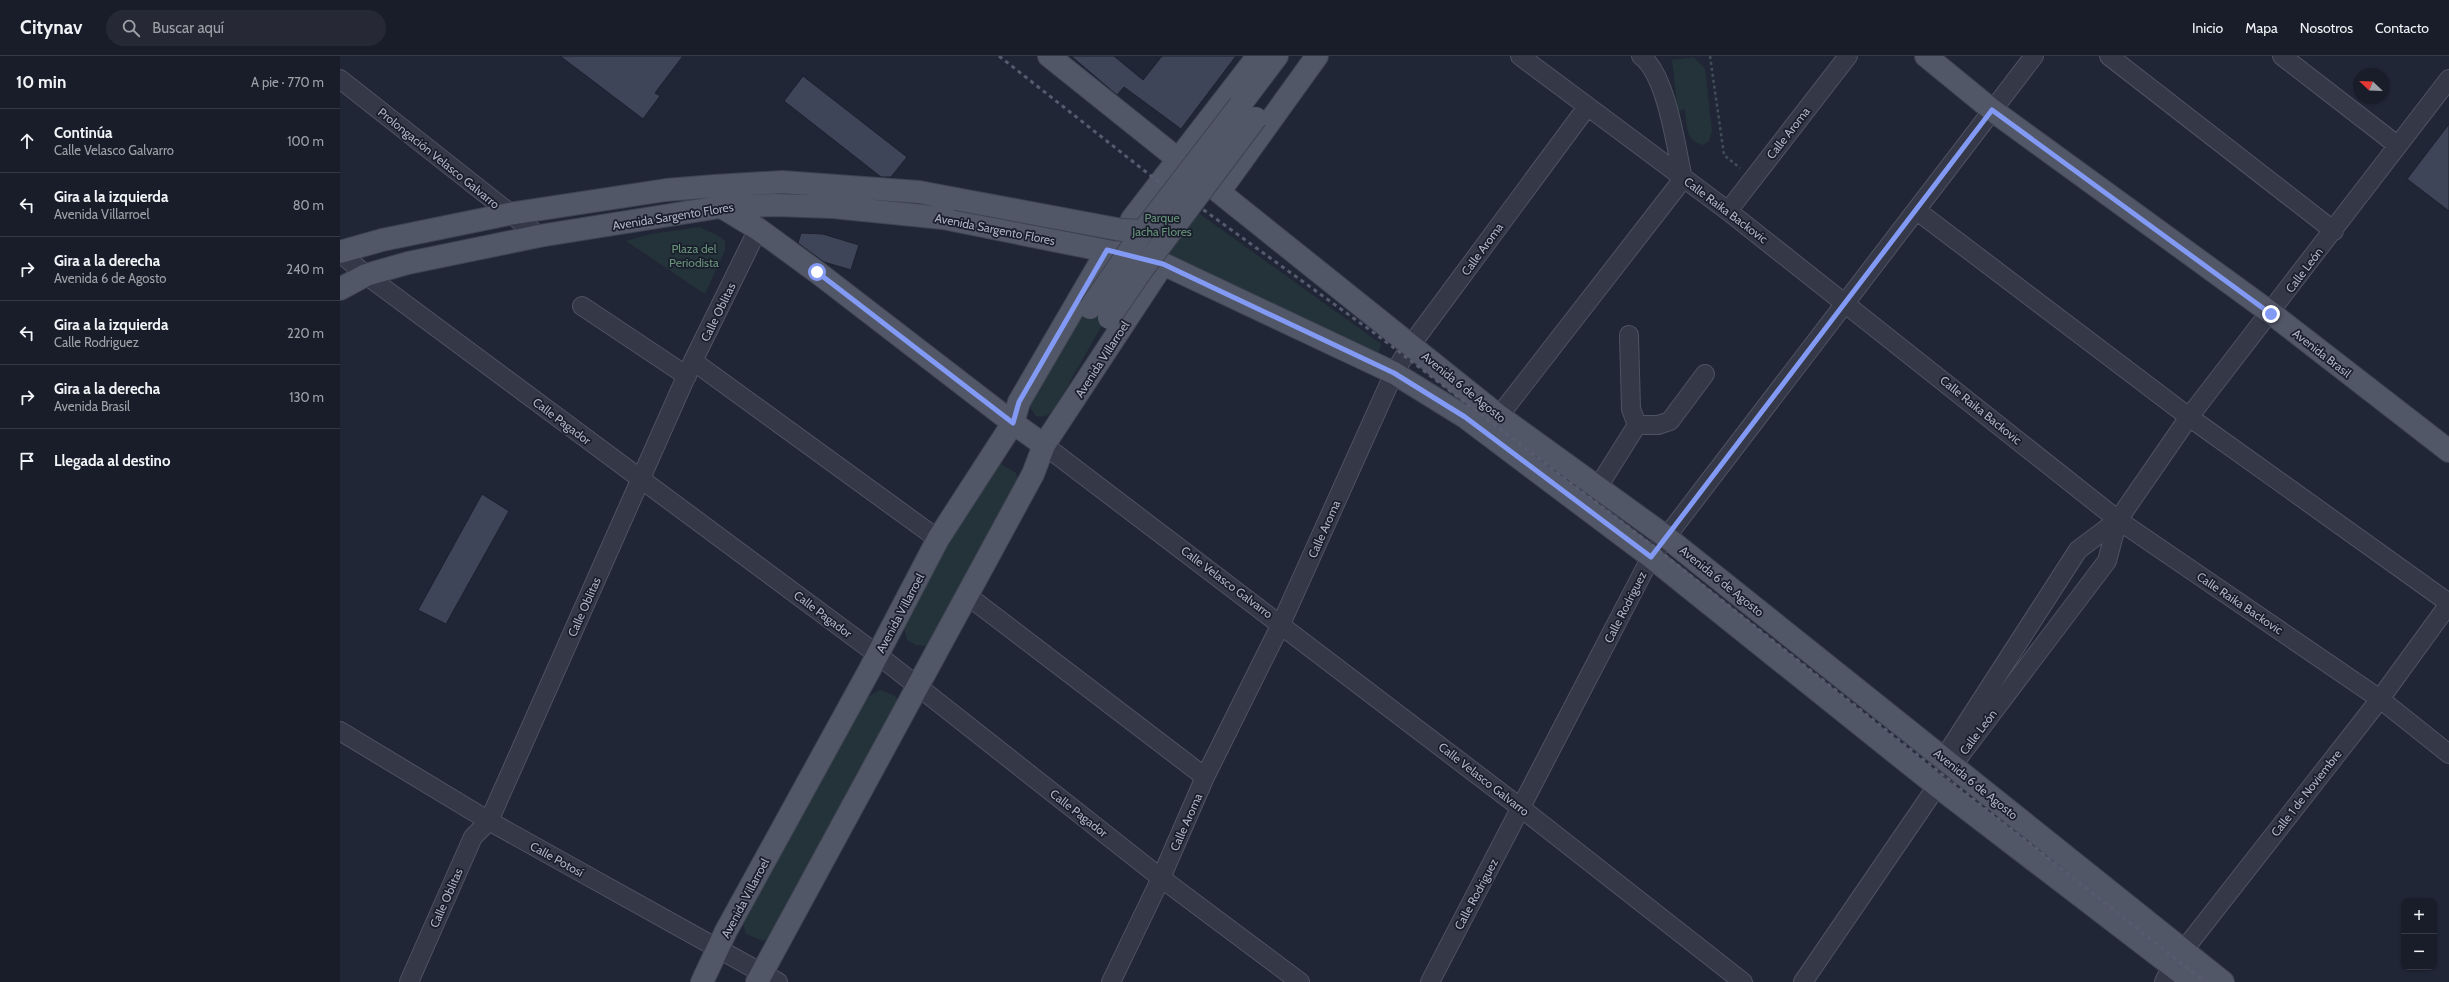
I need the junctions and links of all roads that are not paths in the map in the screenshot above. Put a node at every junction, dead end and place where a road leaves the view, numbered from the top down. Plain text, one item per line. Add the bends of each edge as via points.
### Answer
1 (1049, 56) edge
2 (1258, 56) edge
3 (1277, 56) edge
4 (1303, 56) edge
5 (1317, 56) edge
6 (1520, 56) edge
7 (1642, 56) edge
8 (1848, 56) edge
9 (1926, 56) edge
10 (2034, 56) edge
11 (2109, 56) edge
12 (2282, 56) edge
13 (340, 79) edge
14 (2449, 79) edge
15 (1587, 107) junction
16 (1992, 110) junction
17 (2397, 145) junction
18 (1179, 158) junction
19 (1683, 179) junction
20 (714, 186) junction
21 (1220, 191) junction
22 (720, 207) junction
23 (1916, 210) junction
24 (1728, 211) junction
25 (509, 214) junction
26 (758, 229) junction
27 (1143, 231) junction
28 (2334, 231) junction
29 (539, 236) junction
30 (1107, 250) junction
31 (340, 253) edge
32 (1133, 257) junction
33 (1163, 264) junction
34 (366, 275) junction
35 (340, 289) edge
36 (1846, 302) junction
37 (582, 306) dead end
38 (2271, 314) junction
39 (1629, 334) dead end
40 (1412, 345) junction
41 (690, 368) junction
42 (1394, 373) junction
43 (1705, 374) dead end
44 (1499, 416) junction
45 (2189, 417) junction
46 (1013, 423) junction
47 (1637, 425) junction
48 (1044, 445) junction
49 (2449, 451) edge
50 (641, 479) junction
51 (1598, 487) junction
52 (2118, 520) junction
53 (1665, 536) junction
54 (938, 539) junction
55 (1651, 557) junction
56 (968, 596) junction
57 (2449, 604) edge
58 (1282, 624) junction
59 (878, 655) junction
60 (919, 687) junction
61 (2380, 699) junction
62 (340, 731) edge
63 (2449, 754) edge
64 (1949, 762) junction
65 (1205, 777) junction
66 (1937, 786) junction
67 (1521, 808) junction
68 (489, 821) junction
69 (1161, 878) junction
70 (718, 949) junction
71 (2173, 966) edge
72 (766, 979) edge
73 (409, 982) edge
74 (702, 982) edge
75 (1111, 982) edge
76 (1300, 982) edge
77 (1430, 982) edge
78 (1743, 982) edge
79 (1803, 982) edge
80 (2193, 982) edge
81 (2224, 982) edge

1 - 18 main road, Avenida 6 de Agosto
2 - 18 main road
3 - 27 main road, bridge
4 - 48 main road, bridge via 1142,270 1109,318 1051,420
5 - 21 main road
6 - 15 street, Calle Raika Backovic
7 - 19 street via 1660,82
8 - 24 street, Calle Aroma
9 - 16 main road, Avenida Brasil
10 - 16 street, Calle Rodriguez
11 - 28 street
12 - 17 street
13 - 25 street, Prolongación Velasco Galvarro
14 - 17 street, Calle León
15 - 19 street, Calle Raika Backovic
15 - 40 street, Calle Aroma
16 - 23 street, Calle Rodriguez
16 - 38 main road, Avenida Brasil
17 - 28 street, Calle León
18 - 21 main road, Avenida 6 de Agosto
18 - 32 main road via 1132,219 1125,241 1126,250
19 - 24 street, Calle Raika Backovic
19 - 44 street
20 - 22 main road
20 - 25 main road, Avenida Sargento Flores via 666,190
20 - 27 main road, Avenida Sargento Flores, bridge via 782,182 919,192 1122,230
21 - 40 main road, Avenida 6 de Agosto
22 - 26 main road, Calle Velasco Galvarro
22 - 29 main road, Avenida Sargento Flores
22 - 30 main road, Avenida Sargento Flores via 833,206 943,218
23 - 36 street, Calle Rodriguez
23 - 45 street
24 - 36 street, Calle Raika Backovic
25 - 29 street, Prolongación Velasco Galvarro
25 - 31 main road, Avenida Sargento Flores via 382,240
26 - 41 street, Calle Oblitas
26 - 46 main road, Calle Velasco Galvarro
27 - 46 main road, bridge via 1090,308 1028,410
28 - 38 street, Calle León
29 - 34 main road, Avenida Sargento Flores via 408,263
30 - 32 main road, Avenida 6 de Agosto
30 - 46 main road, Avenida Villarroel via 1019,402
31 - 34 street, Calle Pagador
32 - 33 main road, Avenida 6 de Agosto
33 - 42 main road, Avenida 6 de Agosto
33 - 48 main road, Avenida Villarroel
34 - 35 main road, Avenida Sargento Flores
34 - 50 street, Calle Pagador
36 - 52 street, Calle Raika Backovic
36 - 53 street, Calle Rodriguez
37 - 41 street
38 - 45 street, Calle León
38 - 49 main road, Avenida Brasil
39 - 47 street via 1631,409
40 - 42 street, Calle Aroma
40 - 44 main road, Avenida 6 de Agosto
41 - 50 street, Calle Oblitas
41 - 54 street
42 - 55 main road, Avenida 6 de Agosto via 1465,417
42 - 58 street, Calle Aroma
43 - 47 street via 1670,421 1658,425
44 - 51 main road, Avenida 6 de Agosto
45 - 52 street, Calle León
45 - 57 street
46 - 48 main road, Calle Velasco Galvarro
46 - 54 main road, Avenida Villarroel
47 - 51 street
48 - 56 main road, Avenida Villarroel via 1033,474
48 - 58 street, Calle Velasco Galvarro
50 - 59 street, Calle Pagador
50 - 68 street, Calle Oblitas
51 - 53 main road, Avenida 6 de Agosto
52 - 61 street, Calle Raika Backovic
52 - 64 street, Calle León via 2107,561
52 - 64 street, Calle León via 2078,550
53 - 55 street, Calle Rodriguez
53 - 64 main road, Avenida 6 de Agosto
54 - 59 main road, Avenida Villarroel
55 - 66 main road, Avenida 6 de Agosto
55 - 67 street, Calle Rodriguez
56 - 60 main road, Avenida Villarroel
56 - 65 street
57 - 61 street, Calle 1 de Noviembre
58 - 65 street, Calle Aroma
58 - 67 street, Calle Velasco Galvarro
59 - 60 street, Calle Pagador
59 - 70 main road, Avenida Villarroel
60 - 69 street, Calle Pagador
60 - 72 main road, Avenida Villarroel
61 - 63 street, Calle Raika Backovic
61 - 71 street, Calle 1 de Noviembre
62 - 68 street, Calle Potosí
64 - 66 street, Calle León
64 - 71 main road, Avenida 6 de Agosto
65 - 69 street, Calle Aroma
66 - 71 main road, Avenida 6 de Agosto
66 - 79 street, Calle León
67 - 77 street, Calle Rodriguez
67 - 78 street, Calle Velasco Galvarro
68 - 70 street, Calle Potosí
68 - 73 street, Calle Oblitas via 473,837
69 - 75 street, Calle Aroma
69 - 76 street, Calle Pagador
70 - 72 street, Calle Potosí
70 - 74 main road, Avenida Villarroel
71 - 80 main road, Avenida 6 de Agosto
71 - 81 main road, Avenida 6 de Agosto

